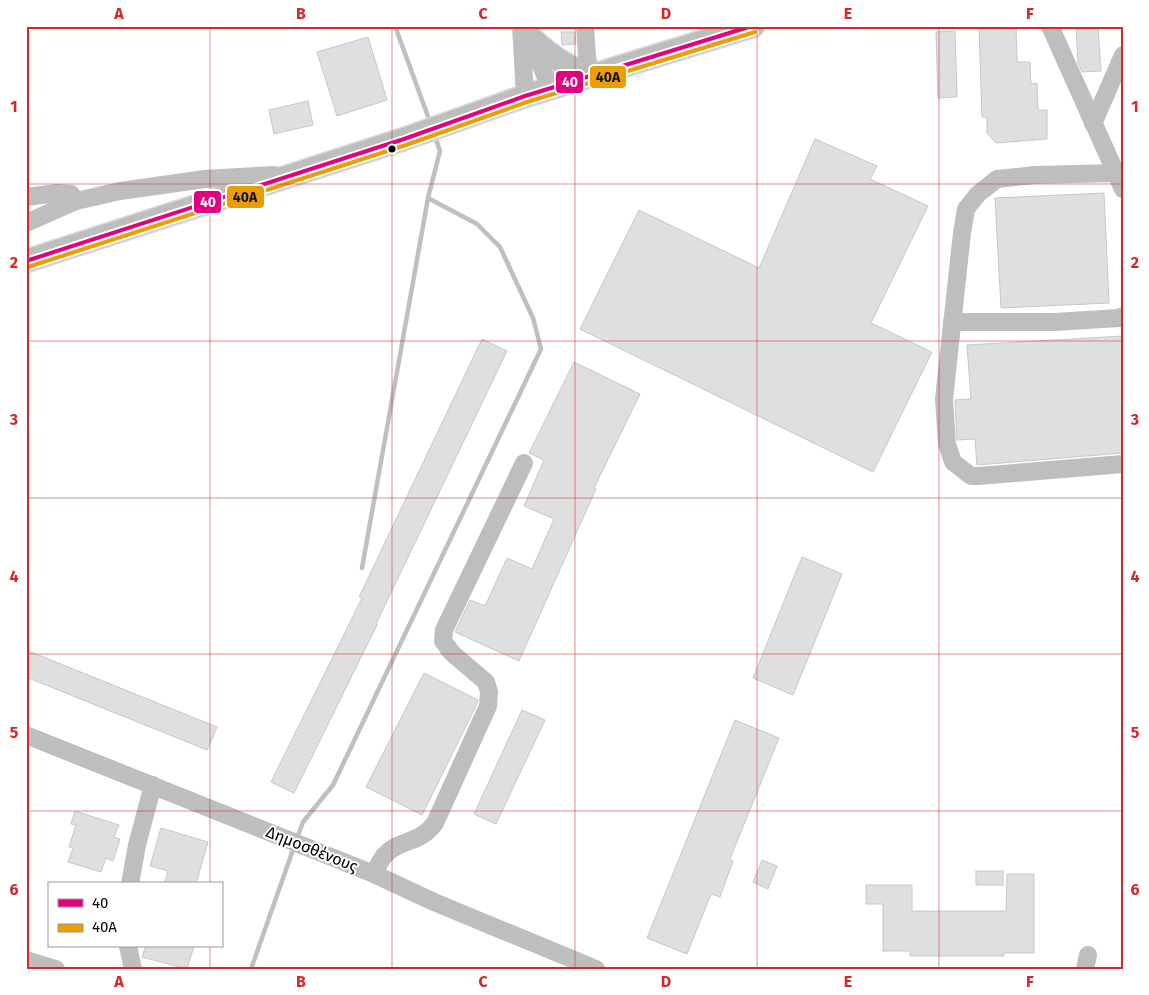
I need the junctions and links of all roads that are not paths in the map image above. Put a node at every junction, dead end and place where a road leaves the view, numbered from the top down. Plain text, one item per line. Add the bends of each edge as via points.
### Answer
1 (585, 26) edge
2 (1050, 26) edge
3 (524, 28) edge
4 (744, 28) edge
5 (1123, 55) edge
6 (590, 76) junction
7 (551, 89) junction
8 (525, 96) junction
9 (1093, 124) junction
10 (300, 173) junction
11 (1120, 181) edge
12 (26, 197) edge
13 (76, 200) junction
14 (26, 223) edge
15 (26, 261) edge
16 (1123, 316) edge
17 (952, 322) junction
18 (524, 463) dead end
19 (1123, 464) edge
20 (26, 735) edge
21 (153, 785) junction
22 (374, 874) junction
23 (130, 882) edge
24 (129, 948) edge
25 (26, 960) edge
26 (56, 969) edge
27 (134, 969) edge
28 (596, 969) edge

1 - 6 street
2 - 9 street
3 - 6 main road via 552,57
3 - 7 street
3 - 8 street
4 - 6 main road
5 - 9 street
6 - 7 main road
7 - 8 main road
8 - 10 main road
9 - 11 street
10 - 13 street via 205,179
10 - 15 main road
11 - 17 street via 1035,174 997,179 978,194 966,209
12 - 13 street via 57,193 71,194
13 - 14 street
16 - 17 street via 1055,322
17 - 19 street via 944,399 947,444 953,462 971,476
18 - 22 street via 444,630 443,641 452,653 486,682 488,706 429,831 386,852
20 - 21 street, Δημοσθένους
21 - 22 street, Δημοσθένους
21 - 23 street
22 - 28 street, Δημοσθένους
24 - 27 street
25 - 26 street

